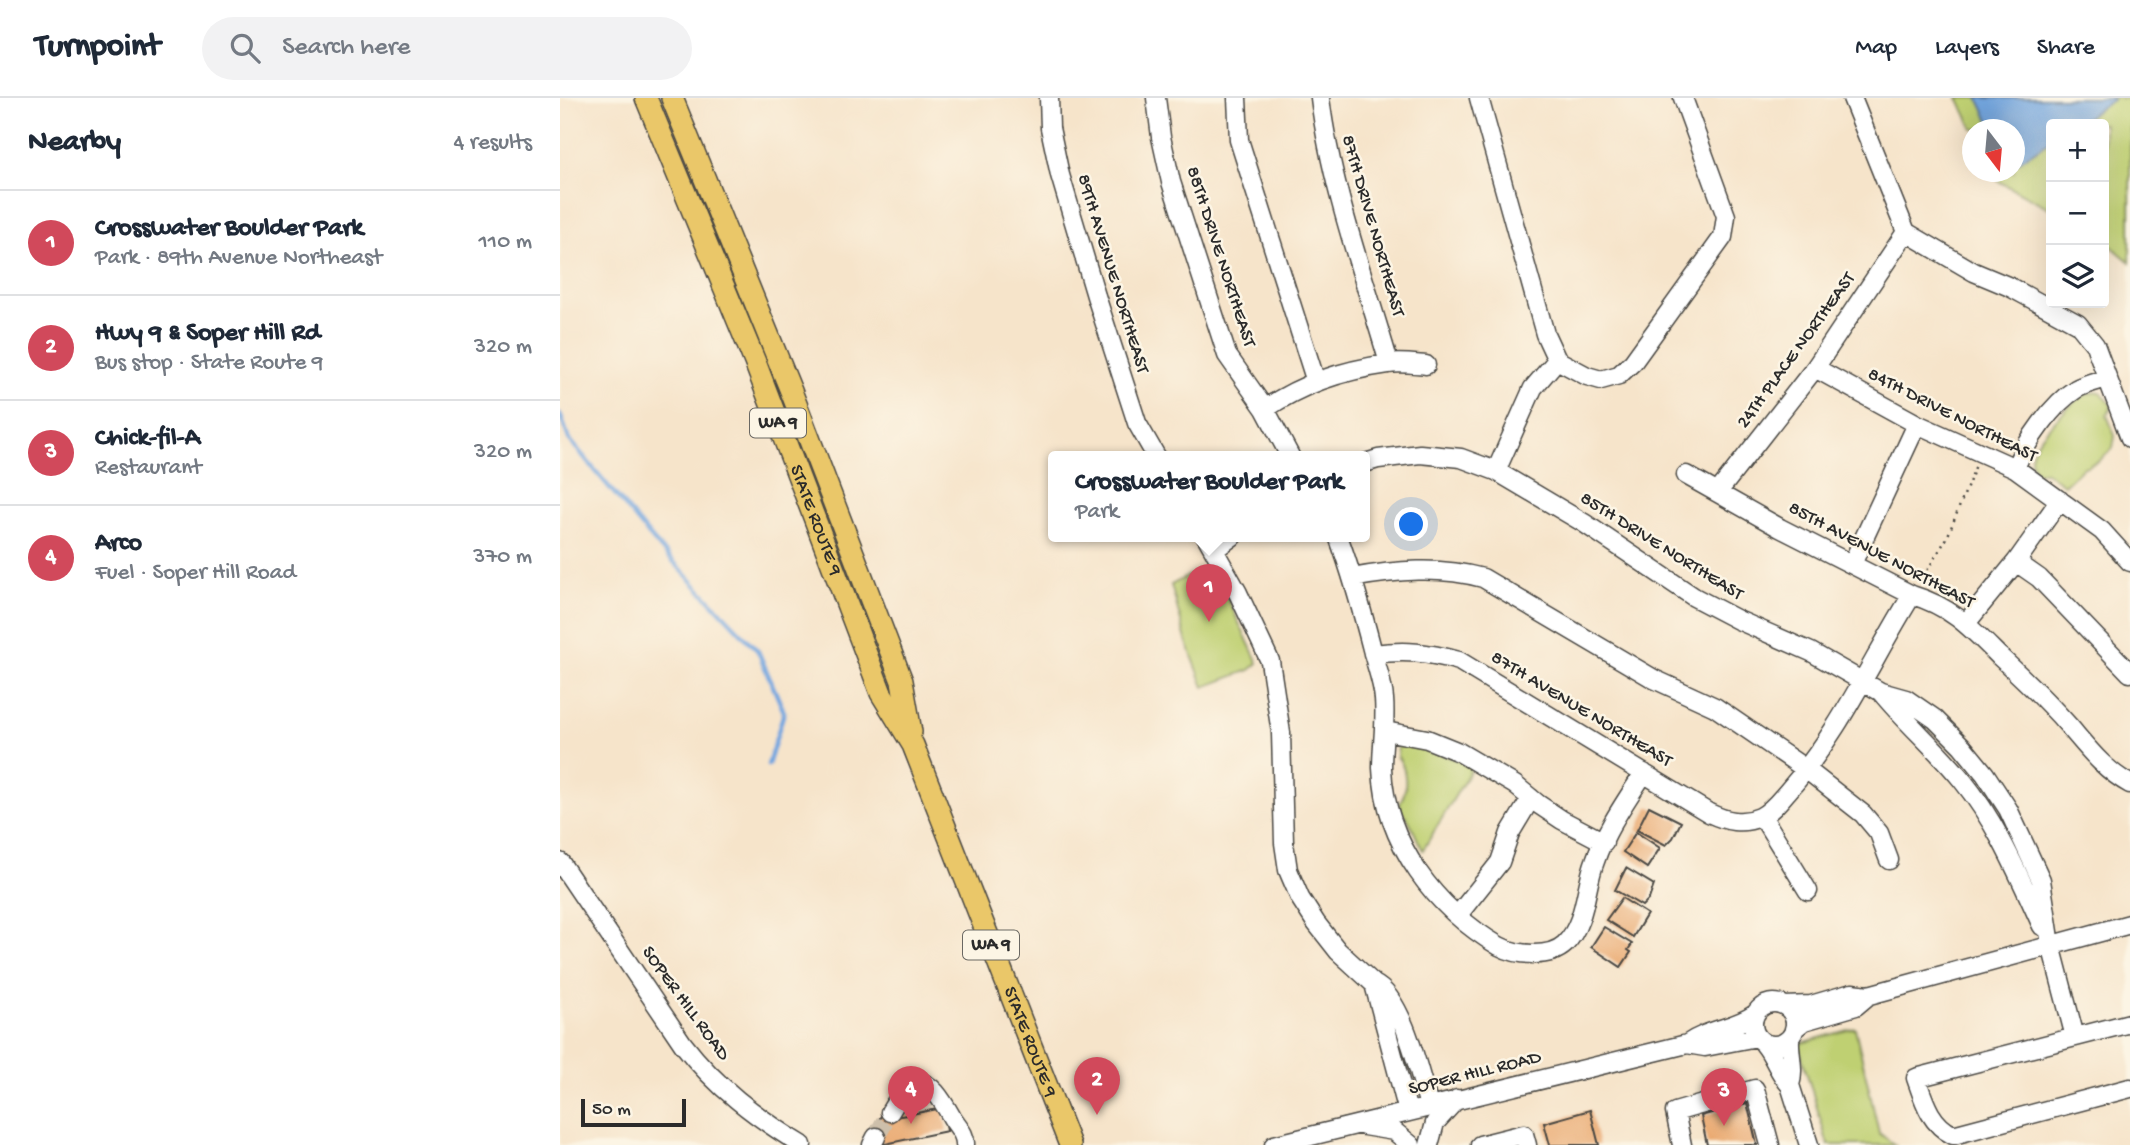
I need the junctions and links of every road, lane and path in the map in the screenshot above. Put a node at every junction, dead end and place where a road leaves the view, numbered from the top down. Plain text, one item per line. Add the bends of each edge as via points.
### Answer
1 (646, 98) edge
2 (671, 98) edge
3 (1049, 98) edge
4 (1156, 98) edge
5 (1237, 98) edge
6 (1320, 98) edge
7 (1479, 98) edge
8 (1683, 98) edge
9 (1852, 98) edge
10 (1906, 232) junction
11 (1557, 360) junction
12 (1389, 363) junction
13 (1426, 365) dead end
14 (1815, 368) junction
15 (2107, 378) junction
16 (1316, 382) junction
17 (1265, 409) junction
18 (1917, 424) junction
19 (2130, 438) edge
20 (1153, 451) edge
21 (1287, 451) edge
22 (1983, 453) junction
23 (1370, 461) edge
24 (2015, 468) junction
25 (1496, 471) junction
26 (1686, 474) dead end
27 (1718, 492) junction
28 (2060, 500) junction
29 (1340, 542) edge
30 (1210, 543) edge
31 (2016, 562) junction
32 (2130, 562) edge
33 (1852, 564) junction
34 (1352, 578) junction
35 (1912, 595) junction
36 (1967, 622) junction
37 (1373, 654) junction
38 (2130, 673) edge
39 (1862, 681) junction
40 (1881, 692) junction
41 (1385, 731) junction
42 (913, 745) junction
43 (1807, 770) junction
44 (1644, 773) junction
45 (1992, 785) junction
46 (2130, 785) edge
47 (1531, 798) junction
48 (1976, 800) junction
49 (1762, 816) junction
50 (1604, 842) junction
51 (1889, 860) dead end
52 (560, 862) edge
53 (1808, 891) dead end
54 (1458, 915) junction
55 (2130, 924) edge
56 (2051, 945) junction
57 (1374, 984) junction
58 (1869, 995) junction
59 (1785, 1006) junction
60 (1755, 1014) junction
61 (2130, 1023) edge
62 (1792, 1034) junction
63 (2076, 1037) junction
64 (1760, 1040) junction
65 (1686, 1044) junction
66 (1790, 1085) junction
67 (2130, 1088) edge
68 (1457, 1099) junction
69 (1429, 1106) junction
70 (890, 1112) tunnel mouth
71 (1408, 1112) junction
72 (1357, 1124) junction
73 (1501, 1142) edge
74 (802, 1145) edge
75 (965, 1145) edge
76 (1070, 1145) edge
77 (1274, 1145) edge
78 (1411, 1145) edge
79 (1429, 1145) edge
80 (1480, 1145) edge
81 (1527, 1145) edge
82 (1682, 1145) edge
83 (1770, 1145) edge
84 (1809, 1145) edge

1 - 42 main road, STATE ROUTE 9 / WA 9 via 881,693
2 - 42 main road, STATE ROUTE 9 / WA 9 via 791,391 902,681
3 - 20 street, 89TH AVENUE NORTHEAST via 1060,175 1137,423
4 - 17 street, 88TH DRIVE NORTHEAST via 1171,182 1227,355
5 - 16 street via 1239,140
6 - 12 street, 87TH DRIVE NORTHEAST via 1337,184
7 - 11 street via 1545,334
8 - 11 street via 1726,216 1723,237 1619,375 1601,380
9 - 10 street
10 - 14 street, 24TH PLACE NORTHEAST
10 - 15 street via 2078,324 2095,345
11 - 25 street via 1533,388
12 - 13 street
12 - 16 street
14 - 18 street, 84TH DRIVE NORTHEAST
14 - 27 street, 24TH PLACE NORTHEAST
15 - 19 street
15 - 24 street via 2077,388 2055,407
16 - 17 street
17 - 21 street, 88TH DRIVE NORTHEAST
18 - 22 street, 84TH DRIVE NORTHEAST
18 - 33 street
22 - 24 street, 84TH DRIVE NORTHEAST
22 - 35 path via 1947,538
23 - 25 street, 85TH DRIVE NORTHEAST via 1420,454 1461,458
24 - 28 street, 84TH DRIVE NORTHEAST
25 - 39 street, 85TH DRIVE NORTHEAST via 1694,597
26 - 27 street, 85TH AVENUE NORTHEAST
27 - 33 street, 85TH AVENUE NORTHEAST
28 - 31 street
28 - 32 street, 84TH DRIVE NORTHEAST via 2102,531
29 - 34 street
30 - 57 street via 1270,662 1281,733 1288,870 1316,923
31 - 36 street
31 - 38 street via 2039,578
33 - 35 street, 85TH AVENUE NORTHEAST
34 - 37 street
34 - 43 street via 1412,570 1483,578 1654,679 1715,707
35 - 36 street, 85TH AVENUE NORTHEAST
35 - 39 street
36 - 46 street, 85TH AVENUE NORTHEAST via 2105,767
37 - 41 street via 1384,696
37 - 44 street, 87TH AVENUE NORTHEAST via 1428,652 1458,662
39 - 40 street, 85TH DRIVE NORTHEAST
39 - 43 street
40 - 45 street, 85TH DRIVE NORTHEAST via 1906,699 1935,719
40 - 48 street, 85TH DRIVE NORTHEAST via 1935,748
41 - 47 street via 1427,739 1459,752
41 - 54 street via 1382,768 1399,841 1433,893
42 - 76 main road, STATE ROUTE 9 / WA 9
43 - 49 street
43 - 51 street via 1864,814 1879,833
44 - 49 street, 87TH AVENUE NORTHEAST via 1724,820 1742,822
44 - 50 street
45 - 48 street
45 - 56 street, 85TH DRIVE NORTHEAST via 2040,880
47 - 50 street
47 - 54 street via 1510,833 1500,862
48 - 56 street, 85TH DRIVE NORTHEAST via 2006,846
49 - 53 street
50 - 54 street via 1575,930 1563,946 1543,953 1508,951
52 - 74 street, SOPER HILL ROAD via 701,1067 750,1112
55 - 56 street
56 - 58 street
56 - 63 street
57 - 69 street via 1395,1005
57 - 71 street
58 - 59 street via 1852,993 1811,1005
58 - 62 street via 1856,1006 1804,1021
59 - 60 street via 1765,1005
59 - 62 street via 1794,1017
60 - 64 street via 1753,1028
60 - 65 street
61 - 63 street
62 - 64 street via 1778,1045
62 - 66 street
63 - 67 street via 1916,1078 1932,1118 1953,1135
64 - 65 street via 1705,1047
64 - 66 street
65 - 68 street, SOPER HILL ROAD
66 - 84 street
68 - 69 street, SOPER HILL ROAD
68 - 79 street via 1435,1123
69 - 71 street, SOPER HILL ROAD
70 - 75 street via 904,1090 914,1084 928,1085 937,1091 965,1136
71 - 72 street, SOPER HILL ROAD
72 - 77 street, SOPER HILL ROAD
72 - 78 street via 1394,1131
73 - 80 street
73 - 81 street via 1524,1133
82 - 83 street via 1675,1112 1755,1088

